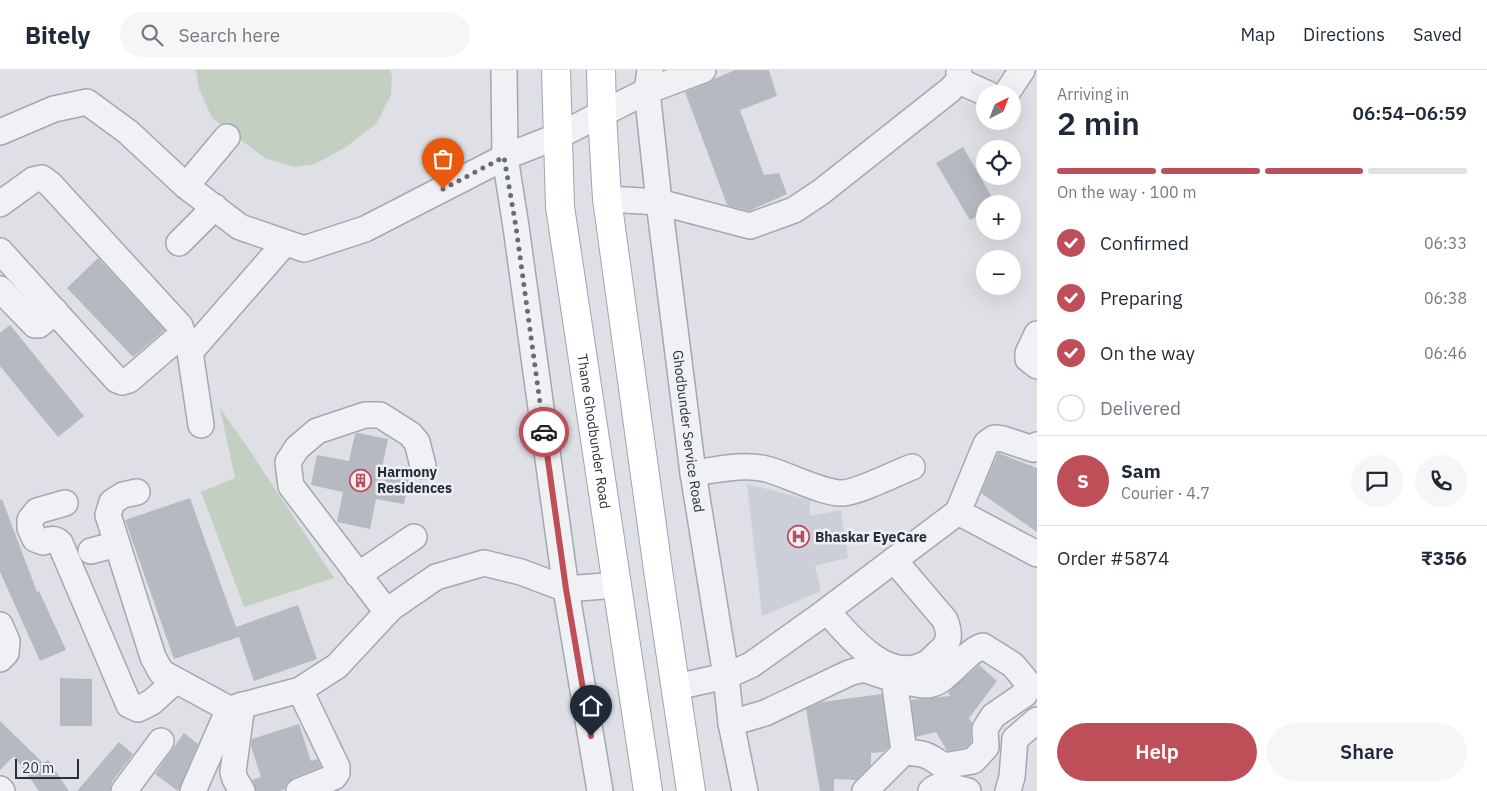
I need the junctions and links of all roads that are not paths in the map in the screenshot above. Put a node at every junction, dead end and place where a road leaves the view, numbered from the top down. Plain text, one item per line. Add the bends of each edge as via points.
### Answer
1 (504, 70) edge
2 (556, 70) edge
3 (601, 70) edge
4 (703, 70) edge
5 (1022, 70) edge
6 (959, 76) edge
7 (649, 80) edge
8 (1012, 85) edge
9 (976, 87) edge
10 (602, 114) junction
11 (0, 132) edge
12 (558, 136) junction
13 (227, 137) dead end
14 (504, 157) junction
15 (186, 186) junction
16 (607, 199) junction
17 (658, 202) junction
18 (0, 204) edge
19 (215, 208) junction
20 (179, 243) dead end
21 (285, 243) junction
22 (0, 251) edge
23 (0, 289) edge
24 (54, 311) junction
25 (1037, 334) edge
26 (1037, 366) edge
27 (201, 425) dead end
28 (1037, 445) edge
29 (423, 466) dead end
30 (912, 467) dead end
31 (693, 473) junction
32 (137, 492) dead end
33 (66, 504) dead end
34 (958, 512) junction
35 (414, 537) dead end
36 (117, 544) junction
37 (91, 552) dead end
38 (1037, 554) edge
39 (894, 560) junction
40 (358, 575) junction
41 (617, 585) junction
42 (566, 589) junction
43 (827, 611) junction
44 (387, 612) junction
45 (0, 625) edge
46 (0, 659) edge
47 (726, 676) junction
48 (894, 680) junction
49 (175, 681) junction
50 (676, 687) junction
51 (300, 690) junction
52 (236, 707) junction
53 (1037, 720) edge
54 (731, 723) junction
55 (161, 741) dead end
56 (1026, 741) edge
57 (904, 752) junction
58 (124, 791) edge
59 (193, 791) edge
60 (242, 791) edge
61 (299, 791) edge
62 (600, 791) edge
63 (648, 791) edge
64 (691, 791) edge
65 (745, 791) edge
66 (865, 791) edge
67 (931, 791) edge
68 (968, 791) edge
69 (1008, 791) edge

1 - 14 street
2 - 12 main road, Thane Ghodbunder Road
3 - 10 main road
4 - 7 street
5 - 8 street
6 - 9 street
6 - 17 street via 821,192 794,210 750,226
7 - 10 street
7 - 17 street, Ghodbunder Service Road
10 - 12 street
10 - 16 main road
11 - 15 street via 54,109 87,102 128,132
12 - 14 street
12 - 41 main road, Thane Ghodbunder Road via 560,208
13 - 15 street
14 - 21 street via 364,229 304,249
14 - 42 street
15 - 19 street
16 - 17 street
16 - 50 main road
17 - 31 street, Ghodbunder Service Road
18 - 24 street via 33,180 42,178 180,326 182,332 130,380 122,382
19 - 20 street
19 - 21 street via 240,227
21 - 27 street via 190,352
22 - 24 street
23 - 24 street via 35,325
25 - 26 street via 1028,352 1028,359
28 - 34 street via 1033,449 994,438 986,444
29 - 40 street via 417,442 410,434 380,416 365,415 317,431 297,448 288,462 291,486
30 - 31 street via 843,493 766,468
31 - 47 street, Ghodbunder Service Road
32 - 36 street via 112,502 108,515
33 - 49 street via 37,511 30,520 30,528 35,538 43,542 57,539 60,543 129,705 138,709 152,702
34 - 38 street
34 - 39 street
35 - 40 street
36 - 37 street
36 - 49 street via 153,657 161,672
39 - 43 street
39 - 43 street via 945,620 949,631 949,640 942,651 924,665 909,669 887,665 860,648
40 - 44 street
41 - 42 street
41 - 63 main road, Thane Ghodbunder Road
42 - 44 street via 521,572 484,563 436,577
42 - 62 street
43 - 47 street via 751,665
44 - 51 street via 337,666
45 - 46 street via 7,641 6,653
47 - 50 street
47 - 54 street, Ghodbunder Service Road
48 - 54 street via 863,669 765,713
48 - 57 street
48 - 57 street via 927,685 935,683 975,649 984,646 1013,665 1028,683 1025,694 993,716 985,729 986,747 973,762 943,766 923,753
49 - 52 street
50 - 64 main road
51 - 52 street
51 - 61 street via 337,773
52 - 59 street
52 - 60 street via 233,772
53 - 56 street
54 - 65 street, Ghodbunder Service Road
55 - 58 street
56 - 69 street
57 - 66 street
67 - 68 street via 940,785

